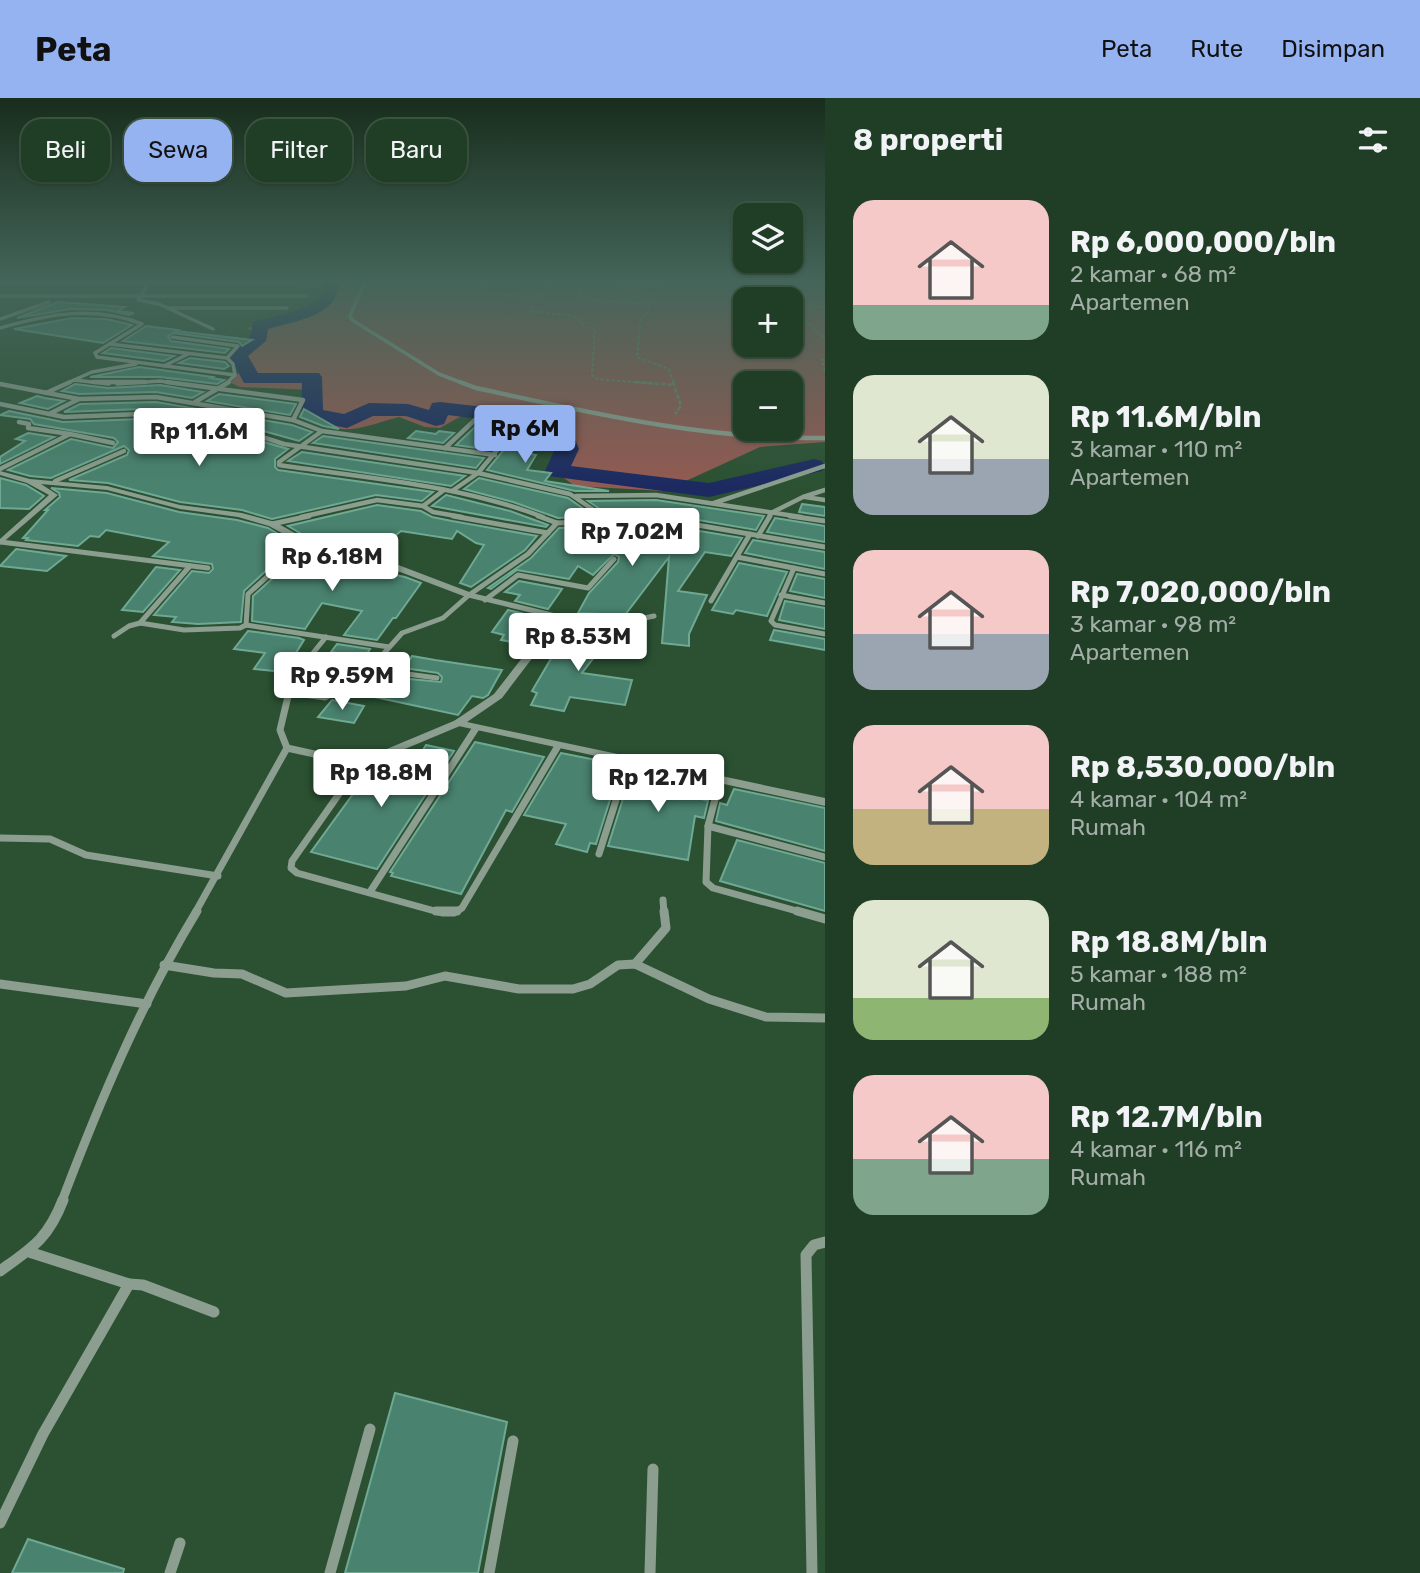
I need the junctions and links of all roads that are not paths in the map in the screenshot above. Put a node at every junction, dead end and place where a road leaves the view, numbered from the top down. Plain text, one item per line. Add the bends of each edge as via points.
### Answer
1 (104, 348) edge
2 (140, 348) edge
3 (236, 348) edge
4 (398, 348) edge
5 (188, 354) junction
6 (97, 357) junction
7 (227, 358) junction
8 (140, 363) junction
9 (164, 366) junction
10 (92, 372) junction
11 (235, 375) junction
12 (74, 380) junction
13 (0, 384) edge
14 (220, 388) junction
15 (46, 393) junction
16 (79, 399) junction
17 (195, 402) junction
18 (0, 404) edge
19 (49, 414) junction
20 (477, 418) dead end
21 (293, 420) junction
22 (19, 422) dead end
23 (518, 425) dead end
24 (322, 431) junction
25 (70, 434) junction
26 (825, 438) edge
27 (113, 443) dead end
28 (300, 447) junction
29 (445, 447) junction
30 (124, 451) dead end
31 (495, 455) junction
32 (825, 466) edge
33 (0, 471) edge
34 (478, 473) junction
35 (30, 481) junction
36 (55, 481) junction
37 (444, 490) junction
38 (825, 490) edge
39 (452, 491) junction
40 (575, 496) junction
41 (803, 496) junction
42 (825, 500) edge
43 (713, 504) junction
44 (423, 506) junction
45 (771, 513) junction
46 (607, 520) junction
47 (825, 522) edge
48 (557, 523) junction
49 (272, 524) junction
50 (691, 524) junction
51 (548, 533) junction
52 (750, 534) junction
53 (758, 536) junction
54 (305, 541) junction
55 (680, 541) dead end
56 (0, 542) edge
57 (825, 547) edge
58 (737, 557) junction
59 (614, 559) dead end
60 (190, 566) junction
61 (208, 568) dead end
62 (794, 568) junction
63 (825, 574) edge
64 (468, 595) junction
65 (781, 595) junction
66 (485, 600) junction
67 (711, 601) dead end
68 (825, 603) edge
69 (654, 616) dead end
70 (559, 617) junction
71 (140, 623) junction
72 (246, 625) junction
73 (825, 635) edge
74 (114, 636) dead end
75 (327, 637) junction
76 (389, 646) junction
77 (370, 669) junction
78 (437, 678) dead end
79 (289, 692) junction
80 (458, 723) junction
81 (476, 728) junction
82 (558, 746) junction
83 (287, 748) junction
84 (629, 759) junction
85 (360, 764) junction
86 (720, 780) junction
87 (825, 802) edge
88 (708, 826) junction
89 (0, 838) edge
90 (599, 855) dead end
91 (825, 858) edge
92 (218, 876) junction
93 (370, 892) junction
94 (663, 900) dead end
95 (825, 919) edge
96 (635, 964) junction
97 (164, 965) junction
98 (0, 984) edge
99 (147, 1004) junction
100 (825, 1017) edge
101 (825, 1242) edge
102 (29, 1252) junction
103 (0, 1271) edge
104 (129, 1284) junction
105 (214, 1312) dead end
106 (370, 1429) dead end
107 (513, 1441) dead end
108 (653, 1469) dead end
109 (0, 1523) edge
110 (180, 1543) dead end
111 (170, 1573) edge
112 (330, 1573) edge
113 (489, 1573) edge
114 (650, 1573) edge
115 (812, 1573) edge

1 - 6 street via 95,353
2 - 5 street
3 - 7 street
4 - 26 street via 451,380 620,419 774,438
5 - 7 street
5 - 9 street
6 - 8 street
6 - 10 street
7 - 11 street
8 - 9 street
8 - 10 street
9 - 11 street
10 - 12 street
11 - 14 street
12 - 14 street via 112,384 160,381
12 - 15 street
13 - 15 street
14 - 17 street
14 - 21 street via 303,400
15 - 16 street
16 - 17 street via 156,397
16 - 19 street
17 - 21 street
18 - 19 street
19 - 28 street via 141,414 234,428
20 - 29 street
21 - 24 street
22 - 25 street via 29,424 28,428
23 - 31 street
24 - 28 street
24 - 29 street
25 - 27 street
25 - 33 street
28 - 34 street
28 - 37 street via 278,464
29 - 31 street
30 - 36 street
31 - 34 street
32 - 43 street
33 - 35 street
34 - 39 street
34 - 40 street
35 - 36 street
35 - 56 street via 48,489 53,498
36 - 49 street
37 - 39 street
37 - 44 street
38 - 41 street
39 - 48 street
40 - 43 street via 656,495
40 - 46 street
41 - 42 street
41 - 45 street
43 - 45 street
44 - 49 street via 377,500
44 - 51 street via 433,512
45 - 47 street
45 - 53 street
46 - 48 street
46 - 50 street via 663,519
48 - 51 street
49 - 54 street
50 - 52 street
50 - 55 street
51 - 64 street via 528,554
52 - 53 street
52 - 58 street
53 - 57 street
54 - 64 street via 369,557
54 - 72 street via 248,594
56 - 60 street
58 - 62 street
58 - 67 street
59 - 66 street via 589,588 518,575
60 - 61 street
60 - 71 street
62 - 63 street
62 - 65 street
64 - 66 street
64 - 76 street via 443,618 402,634
65 - 68 street
65 - 73 street via 771,617 773,623
66 - 70 street
69 - 70 street via 630,621
70 - 80 street via 498,696
71 - 72 street via 184,630 228,630
71 - 74 street
72 - 75 street
75 - 76 street
75 - 79 street via 287,685
76 - 77 street
77 - 78 street
77 - 79 street via 325,696
79 - 83 street via 280,730
80 - 81 street
80 - 85 street
81 - 82 street
81 - 93 street
82 - 84 street
82 - 93 street via 462,908 442,913
83 - 85 street
83 - 92 street
84 - 86 street
84 - 90 street
85 - 93 street via 291,868
86 - 87 street
86 - 88 street
88 - 91 street
88 - 95 street via 706,880 710,886
89 - 92 street via 50,839 86,855
92 - 97 street
94 - 96 street via 666,928
96 - 97 street via 618,965 590,984 573,989 519,989 446,976 406,986 286,993 242,974
96 - 100 street via 709,999 766,1017
97 - 99 street
98 - 99 street
99 - 102 street via 101,1098 56,1217
101 - 115 street via 814,1245 806,1255
102 - 103 street
102 - 104 street
104 - 105 street
104 - 109 street via 43,1434
106 - 112 street
107 - 113 street
108 - 114 street
110 - 111 street

